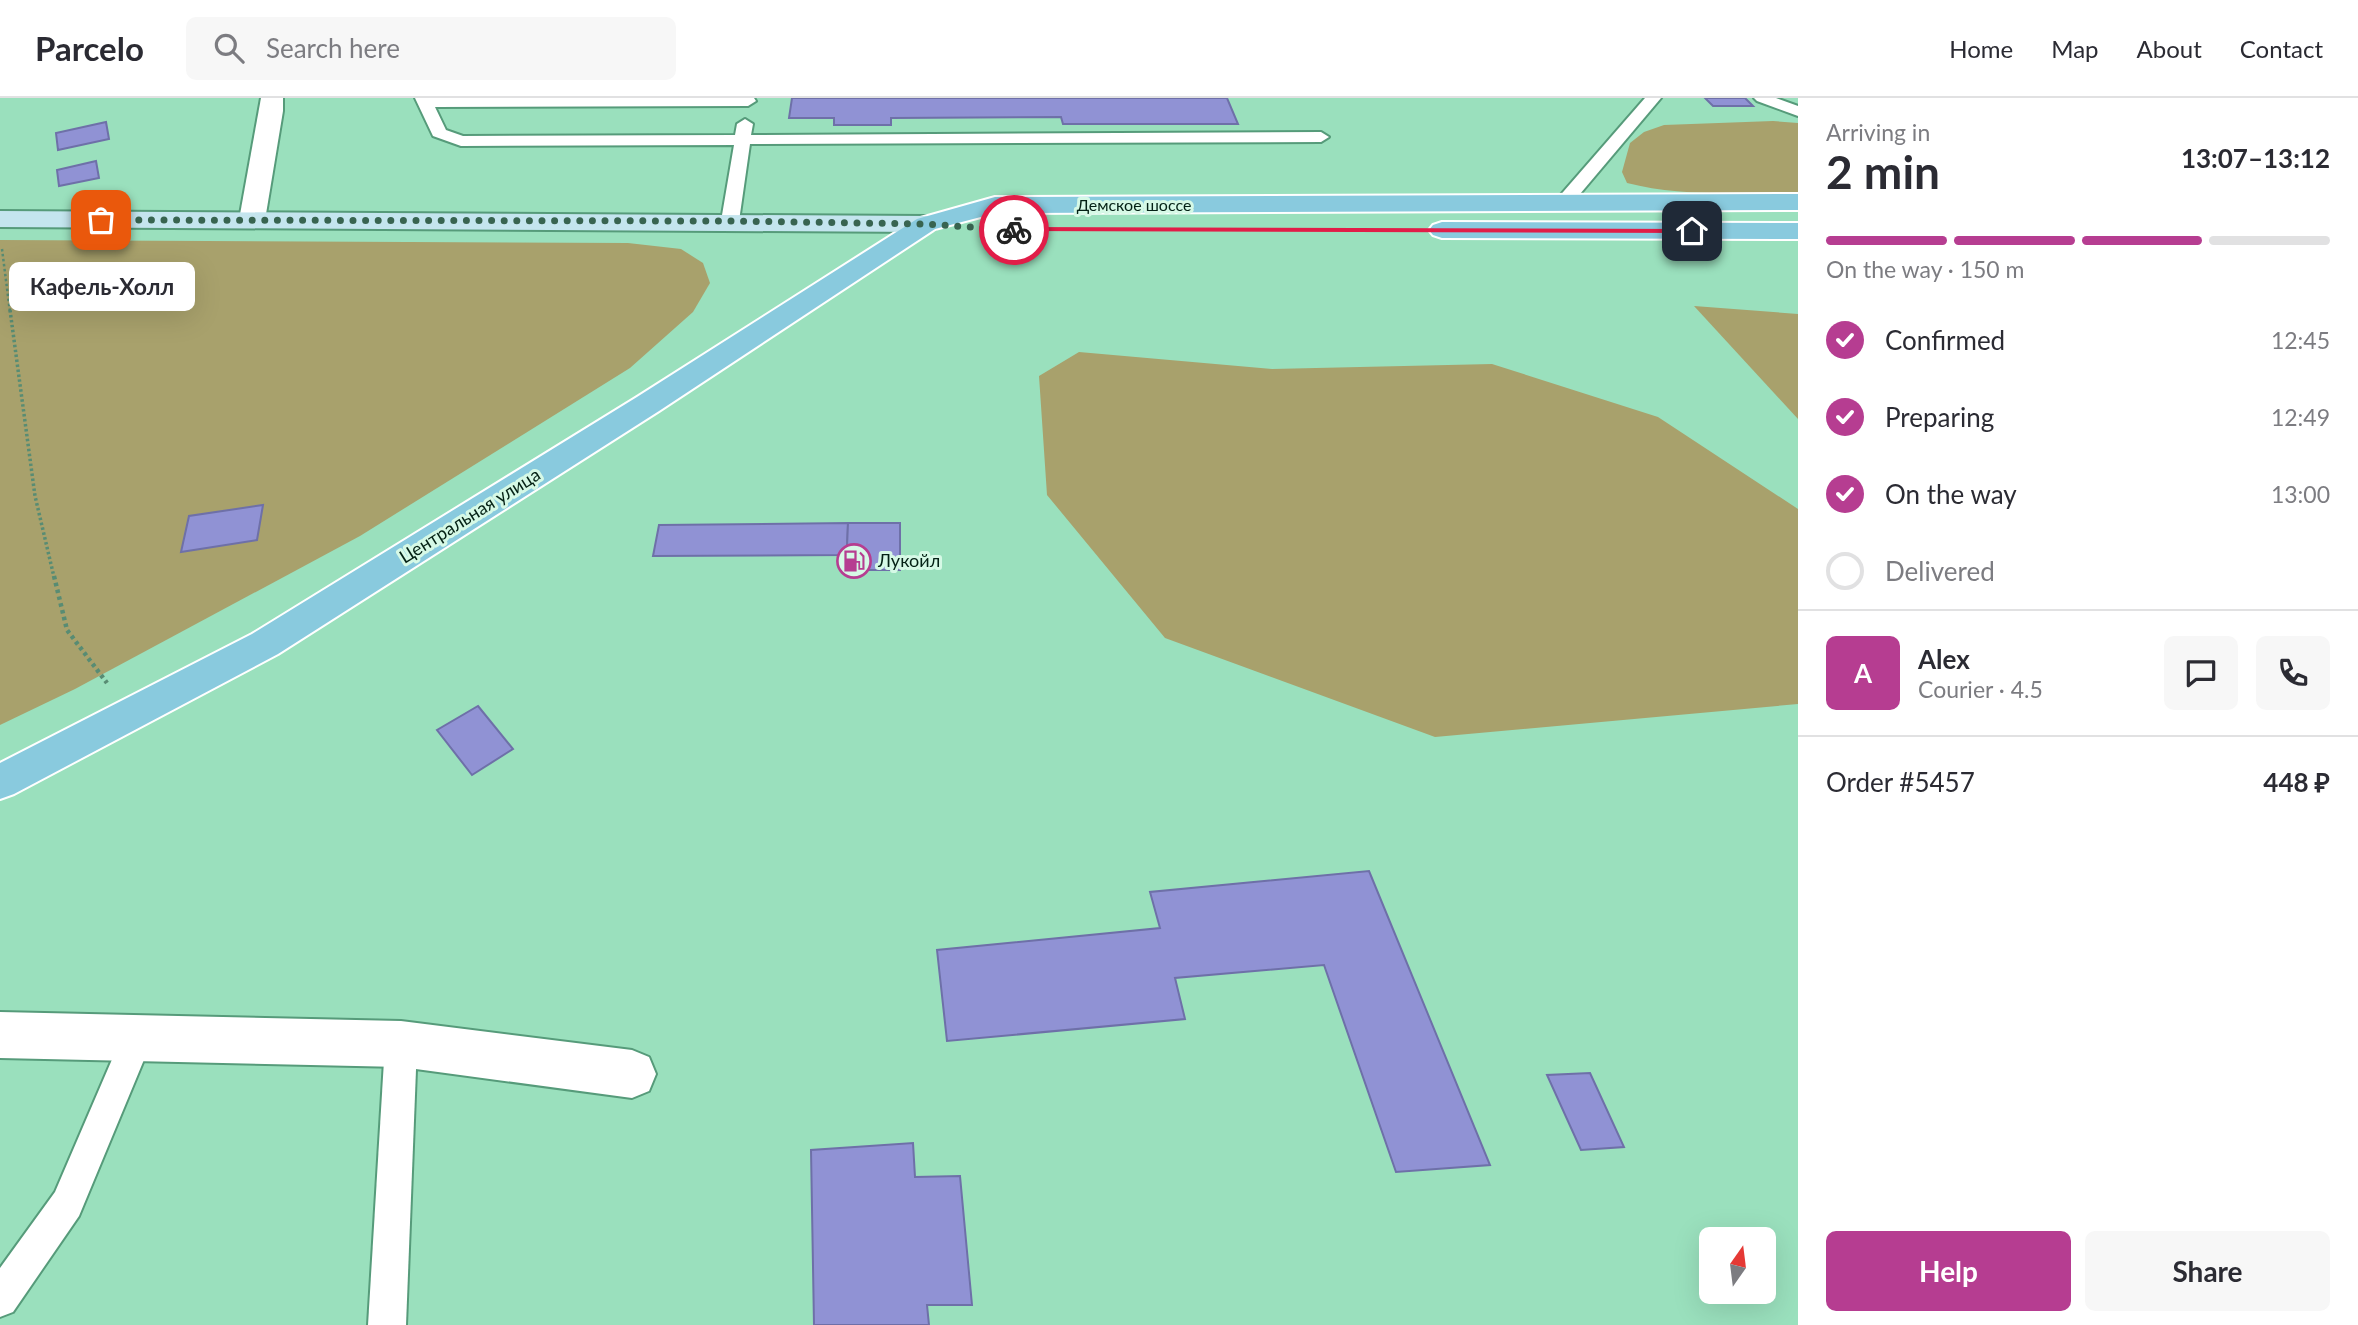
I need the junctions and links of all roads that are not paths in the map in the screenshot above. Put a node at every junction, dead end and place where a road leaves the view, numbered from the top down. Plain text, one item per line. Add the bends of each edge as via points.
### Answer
1 (272, 98) edge
2 (1653, 98) edge
3 (1762, 98) edge
4 (749, 99) edge
5 (424, 100) edge
6 (1798, 111) edge
7 (1321, 137) dead end
8 (743, 139) junction
9 (1798, 202) edge
10 (1563, 203) junction
11 (252, 220) junction
12 (730, 221) junction
13 (926, 224) junction
14 (994, 230) dead end
15 (1422, 230) dead end
16 (1, 232) edge
17 (1798, 232) edge
18 (0, 782) edge
19 (0, 1035) edge
20 (137, 1038) junction
21 (401, 1044) junction
22 (632, 1074) dead end
23 (0, 1299) edge
24 (387, 1325) edge

1 - 11 street
2 - 10 lane
3 - 6 lane
4 - 5 lane
4 - 8 lane
5 - 8 lane via 439,133 461,141
7 - 8 lane
8 - 12 lane
9 - 10 main road, Демское шоссе
10 - 13 main road, Демское шоссе via 995,205
11 - 12 main road
11 - 16 main road
12 - 13 main road
13 - 14 main road
13 - 18 main road, Центральная улица via 265,644
15 - 17 main road
19 - 20 street
20 - 21 street
20 - 23 lane via 67,1204
21 - 22 street
21 - 24 lane

